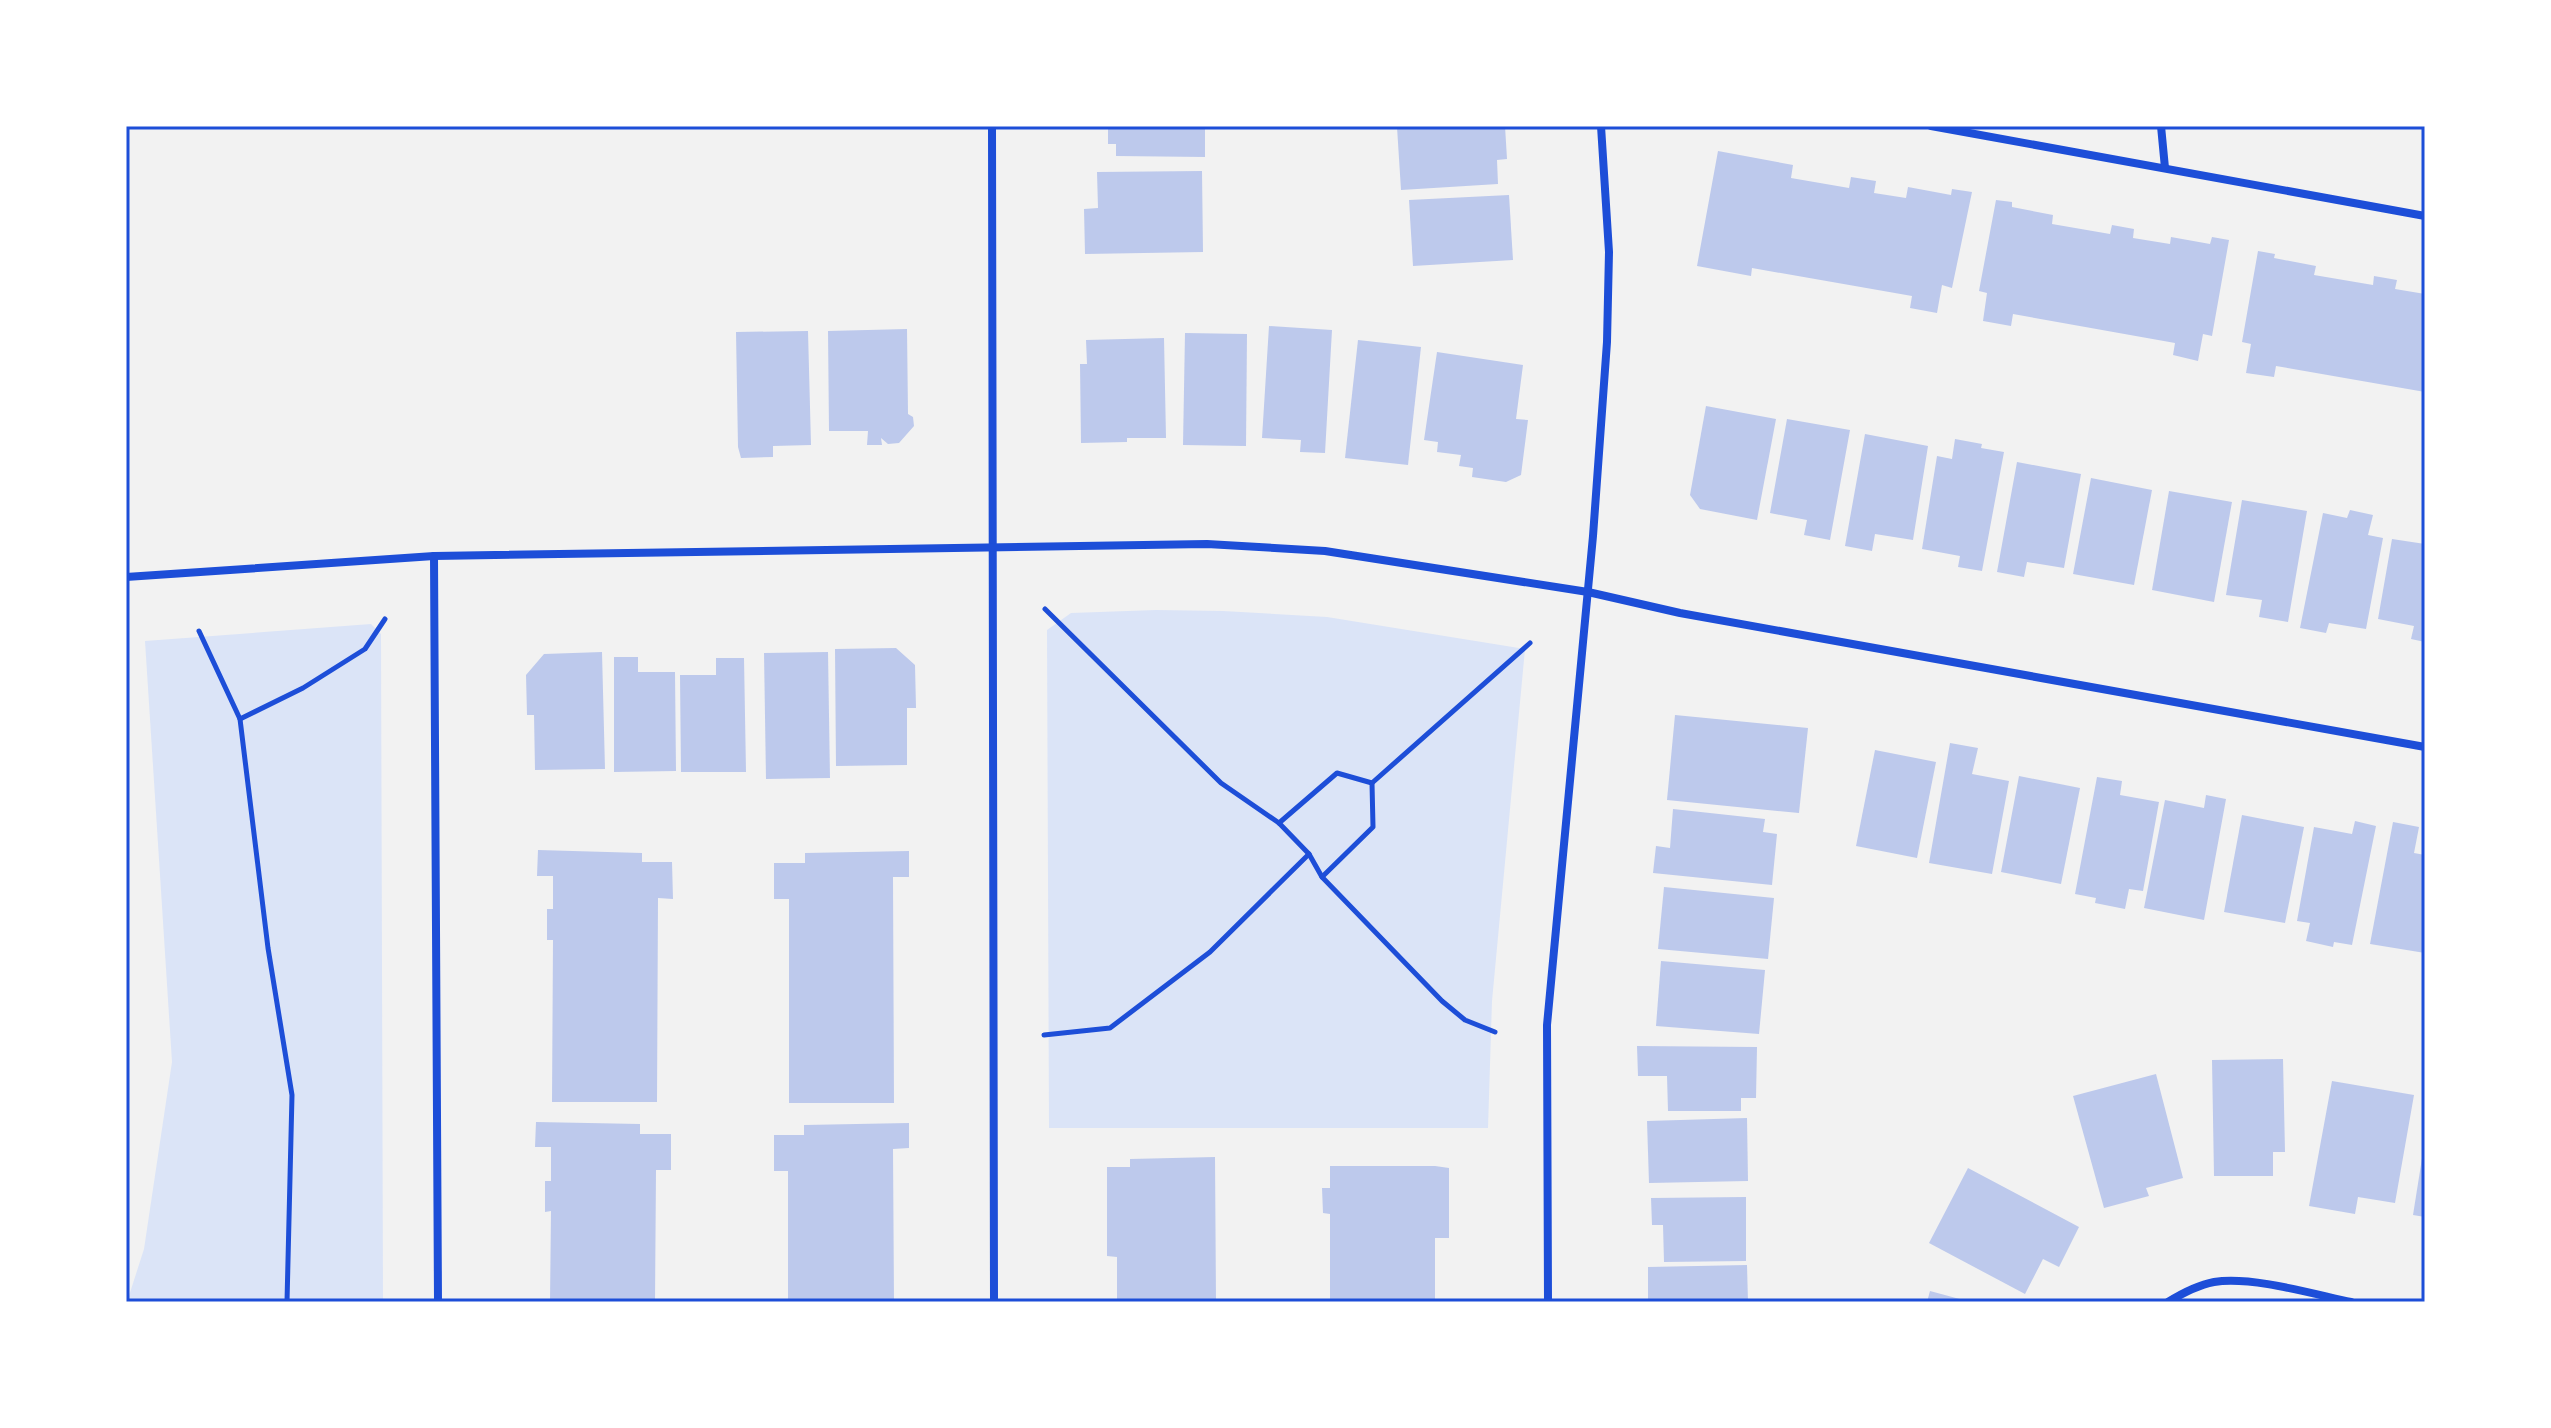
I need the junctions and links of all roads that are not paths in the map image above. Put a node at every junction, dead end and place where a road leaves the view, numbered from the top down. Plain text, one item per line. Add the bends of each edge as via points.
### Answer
1 (992, 126) edge
2 (1601, 126) edge
3 (1931, 126) edge
4 (2161, 126) edge
5 (2165, 168) junction
6 (2425, 216) edge
7 (992, 548) junction
8 (434, 556) junction
9 (126, 577) edge
10 (1588, 592) junction
11 (2425, 747) edge
12 (438, 1302) edge
13 (994, 1302) edge
14 (1548, 1302) edge
15 (2168, 1302) edge
16 (2351, 1302) edge

1 - 7 street
2 - 10 street via 1608,297
3 - 5 street
4 - 5 street
5 - 6 street
7 - 8 street
7 - 10 street via 1207,544 1325,551
7 - 13 street
8 - 9 street
8 - 12 street
10 - 11 street
10 - 14 street via 1547,1025
15 - 16 street via 2214,1282 2259,1284

